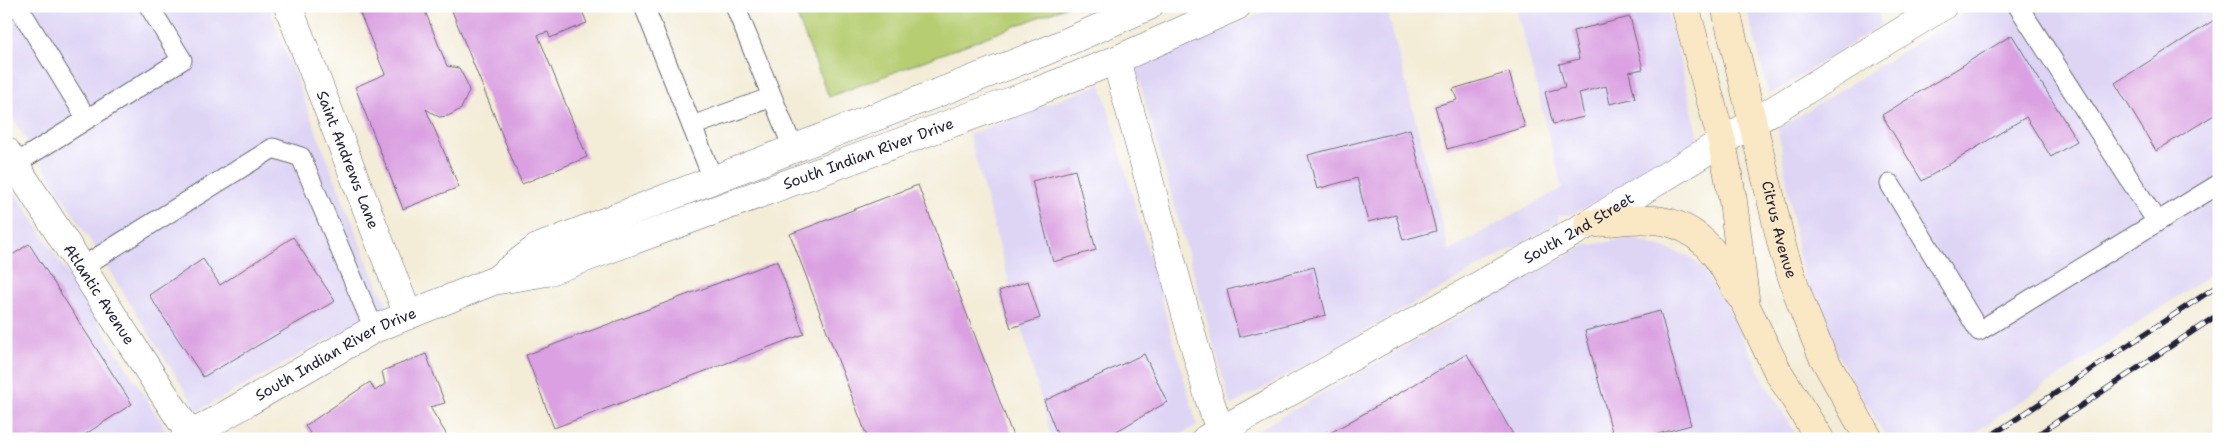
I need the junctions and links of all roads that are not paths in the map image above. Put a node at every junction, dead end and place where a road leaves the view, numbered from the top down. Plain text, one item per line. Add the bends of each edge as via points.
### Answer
1 (18, 6) edge
2 (149, 6) edge
3 (288, 6) edge
4 (644, 6) edge
5 (735, 6) edge
6 (1149, 6) edge
7 (1237, 6) edge
8 (1685, 6) edge
9 (1725, 6) edge
10 (2018, 6) edge
11 (1941, 7) edge
12 (1106, 15) edge
13 (1116, 60) junction
14 (772, 97) junction
15 (87, 119) junction
16 (1753, 122) junction
17 (692, 126) junction
18 (1722, 142) junction
19 (793, 148) junction
20 (10, 157) edge
21 (713, 179) junction
22 (1890, 184) dead end
23 (2219, 184) edge
24 (2157, 222) junction
25 (1588, 224) junction
26 (82, 266) junction
27 (493, 281) junction
28 (1746, 306) junction
29 (408, 315) junction
30 (374, 329) junction
31 (1817, 434) edge
32 (1216, 436) edge
33 (189, 437) edge
34 (1869, 439) edge

1 - 15 lane
2 - 15 lane via 182,60
3 - 29 street, Saint Andrews Lane
4 - 17 lane
5 - 14 lane
6 - 12 street, South Indian River Drive
7 - 13 street, South Indian River Drive
8 - 18 main road
9 - 16 main road, Citrus Avenue
10 - 24 lane
11 - 16 street, South 2nd Street
12 - 19 street, South Indian River Drive via 1046,51
13 - 27 street, South Indian River Drive via 547,272
13 - 32 street
14 - 17 lane
14 - 19 lane
15 - 20 lane
16 - 18 street, South 2nd Street
16 - 34 main road, Citrus Avenue via 1783,250 1801,304 1822,355
17 - 21 lane
18 - 25 street, South 2nd Street
18 - 28 main road
19 - 21 street, South Indian River Drive
20 - 26 street, Atlantic Avenue
21 - 27 street, South Indian River Drive via 537,248
22 - 24 lane via 1979,331
23 - 24 lane
25 - 28 main road via 1637,219 1664,220 1686,227 1716,256
25 - 32 street, South 2nd Street
26 - 30 lane via 273,148 302,157
26 - 33 street, Atlantic Avenue
27 - 29 street, South Indian River Drive
28 - 31 main road via 1777,370
29 - 30 street, South Indian River Drive
30 - 33 street, South Indian River Drive

